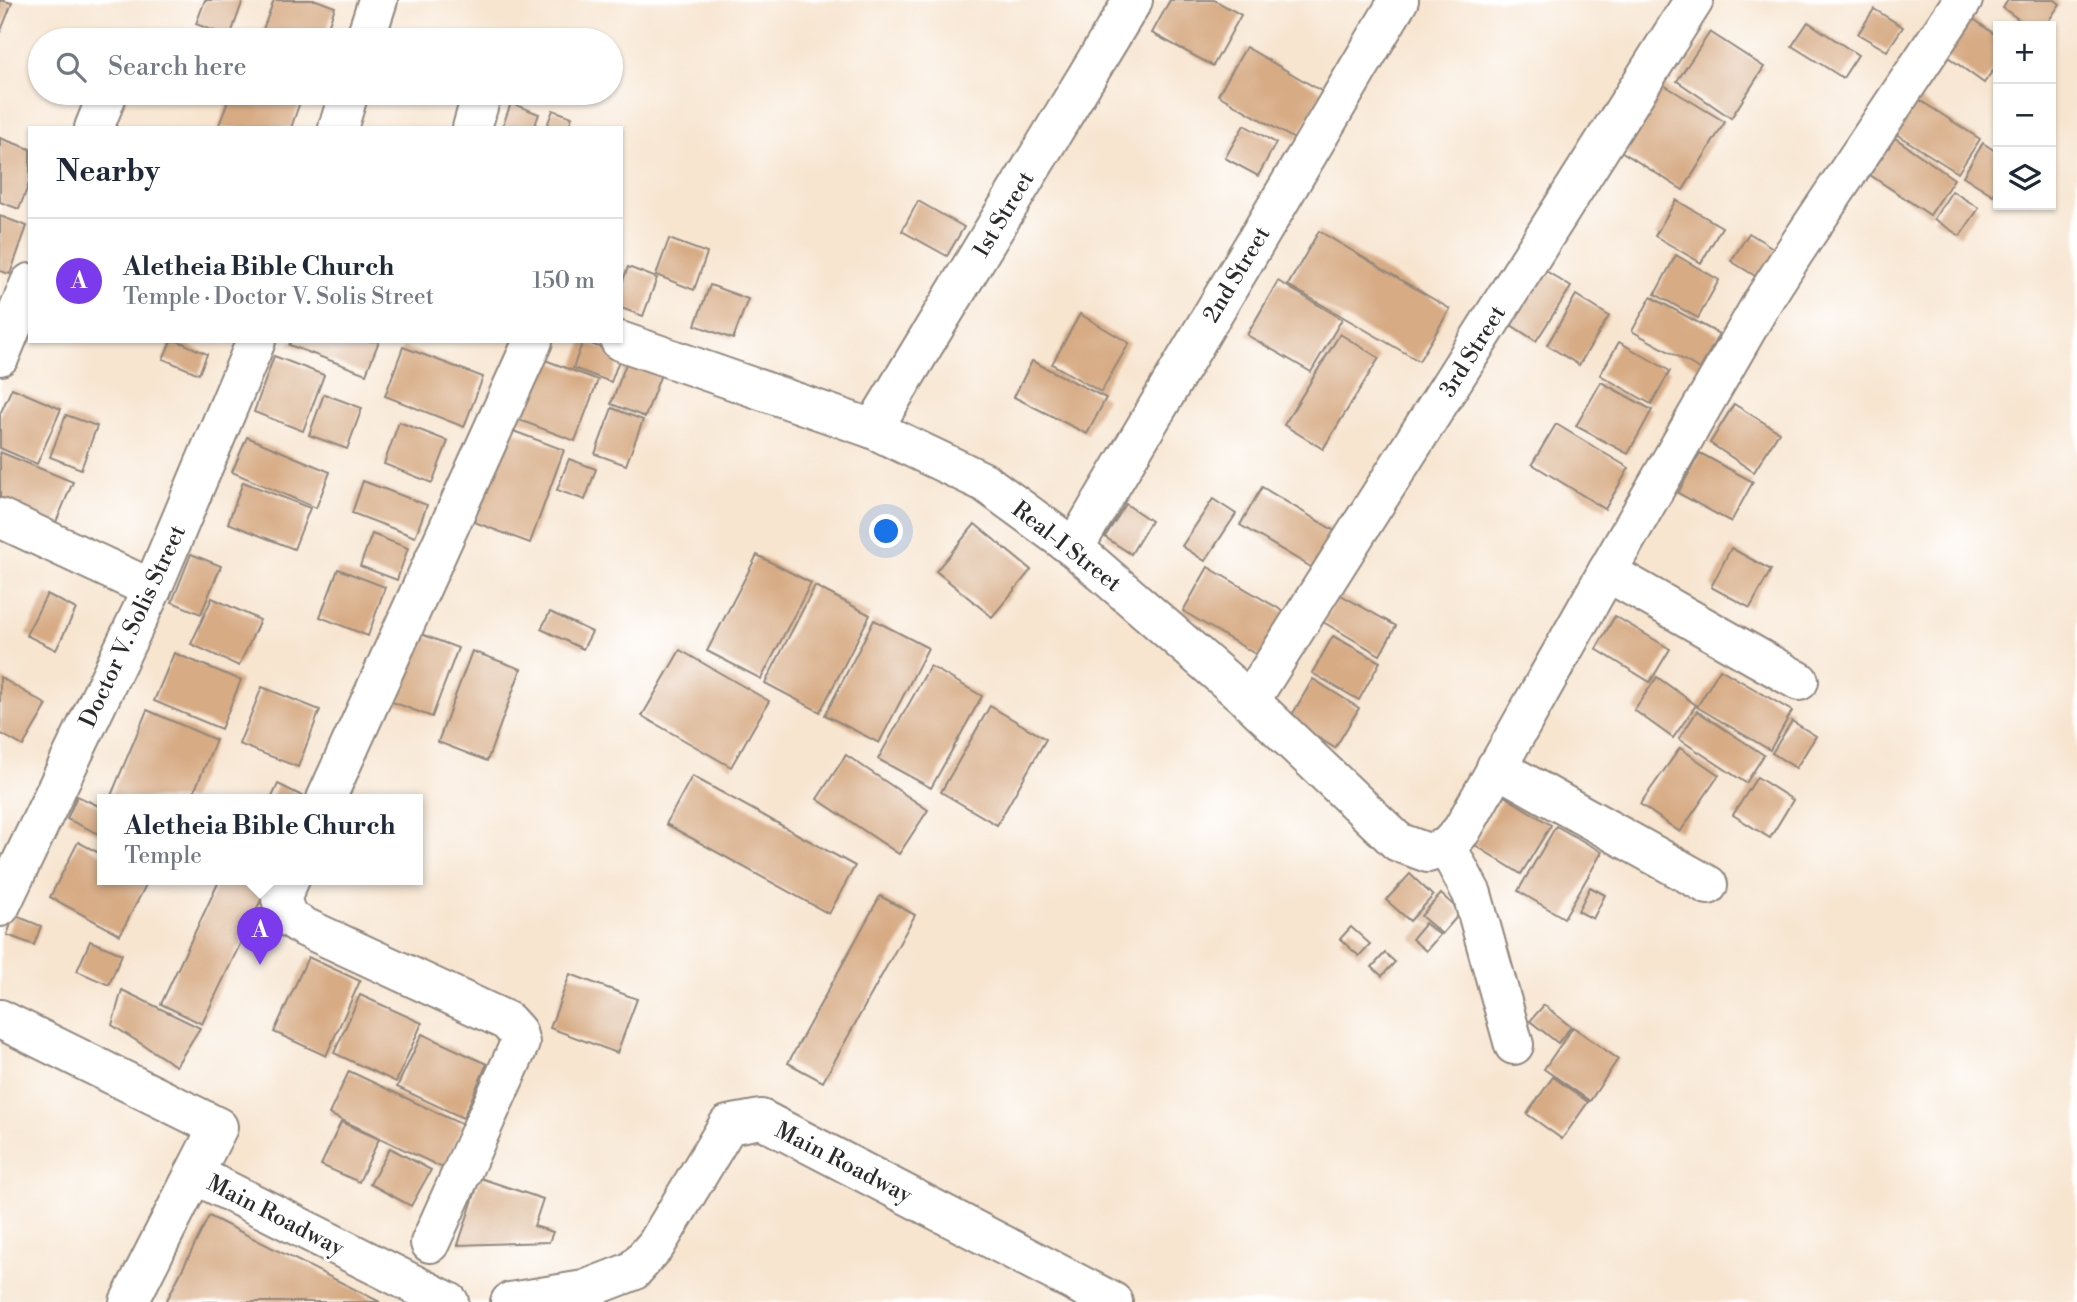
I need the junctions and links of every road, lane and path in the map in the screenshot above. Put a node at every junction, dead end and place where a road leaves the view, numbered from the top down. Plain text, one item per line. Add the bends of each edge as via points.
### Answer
1 (378, 0) edge
2 (1133, 0) edge
3 (1399, 0) edge
4 (1694, 0) edge
5 (1963, 0) edge
6 (370, 28) edge
7 (103, 105) edge
8 (345, 105) edge
9 (479, 105) edge
10 (95, 126) edge
11 (339, 126) edge
12 (473, 126) edge
13 (28, 288) edge
14 (623, 342) edge
15 (255, 343) edge
16 (532, 343) edge
17 (0, 356) edge
18 (873, 429) junction
19 (0, 518) edge
20 (1074, 548) junction
21 (1607, 572) junction
22 (152, 589) junction
23 (1798, 681) dead end
24 (1250, 701) junction
25 (1496, 767) junction
26 (329, 794) edge
27 (1447, 848) junction
28 (287, 885) edge
29 (1708, 885) dead end
30 (0, 907) edge
31 (3, 1028) edge
32 (1514, 1045) dead end
33 (194, 1174) junction
34 (429, 1243) dead end
35 (1053, 1289) edge
36 (129, 1302) edge
37 (449, 1302) edge
38 (510, 1302) edge
39 (1113, 1302) edge

1 - 6 street
2 - 18 street, 1st Street
3 - 20 street, 2nd Street
4 - 24 street, 3rd Street
5 - 21 street via 1763,301
7 - 10 street
8 - 11 street
9 - 12 street
13 - 17 street
14 - 18 street, Real-I Street
15 - 22 street, Doctor V. Solis Street
16 - 26 street
18 - 20 street, Real-I Street via 984,482
19 - 22 street
20 - 24 street, Real-I Street
21 - 23 street
21 - 25 street
22 - 30 street, Doctor V. Solis Street
24 - 27 street, Real-I Street via 1398,842 1427,853
25 - 27 street via 1462,830
25 - 29 street
27 - 32 street via 1472,894
28 - 34 street via 281,899 288,916 304,927 507,1021 517,1032 520,1042
31 - 33 street via 218,1127
33 - 36 street, Main Roadway
33 - 37 street, Main Roadway
35 - 38 street, Main Roadway via 1017,1251 761,1119 728,1125 656,1245 633,1271 584,1290
35 - 39 street, Main Roadway

